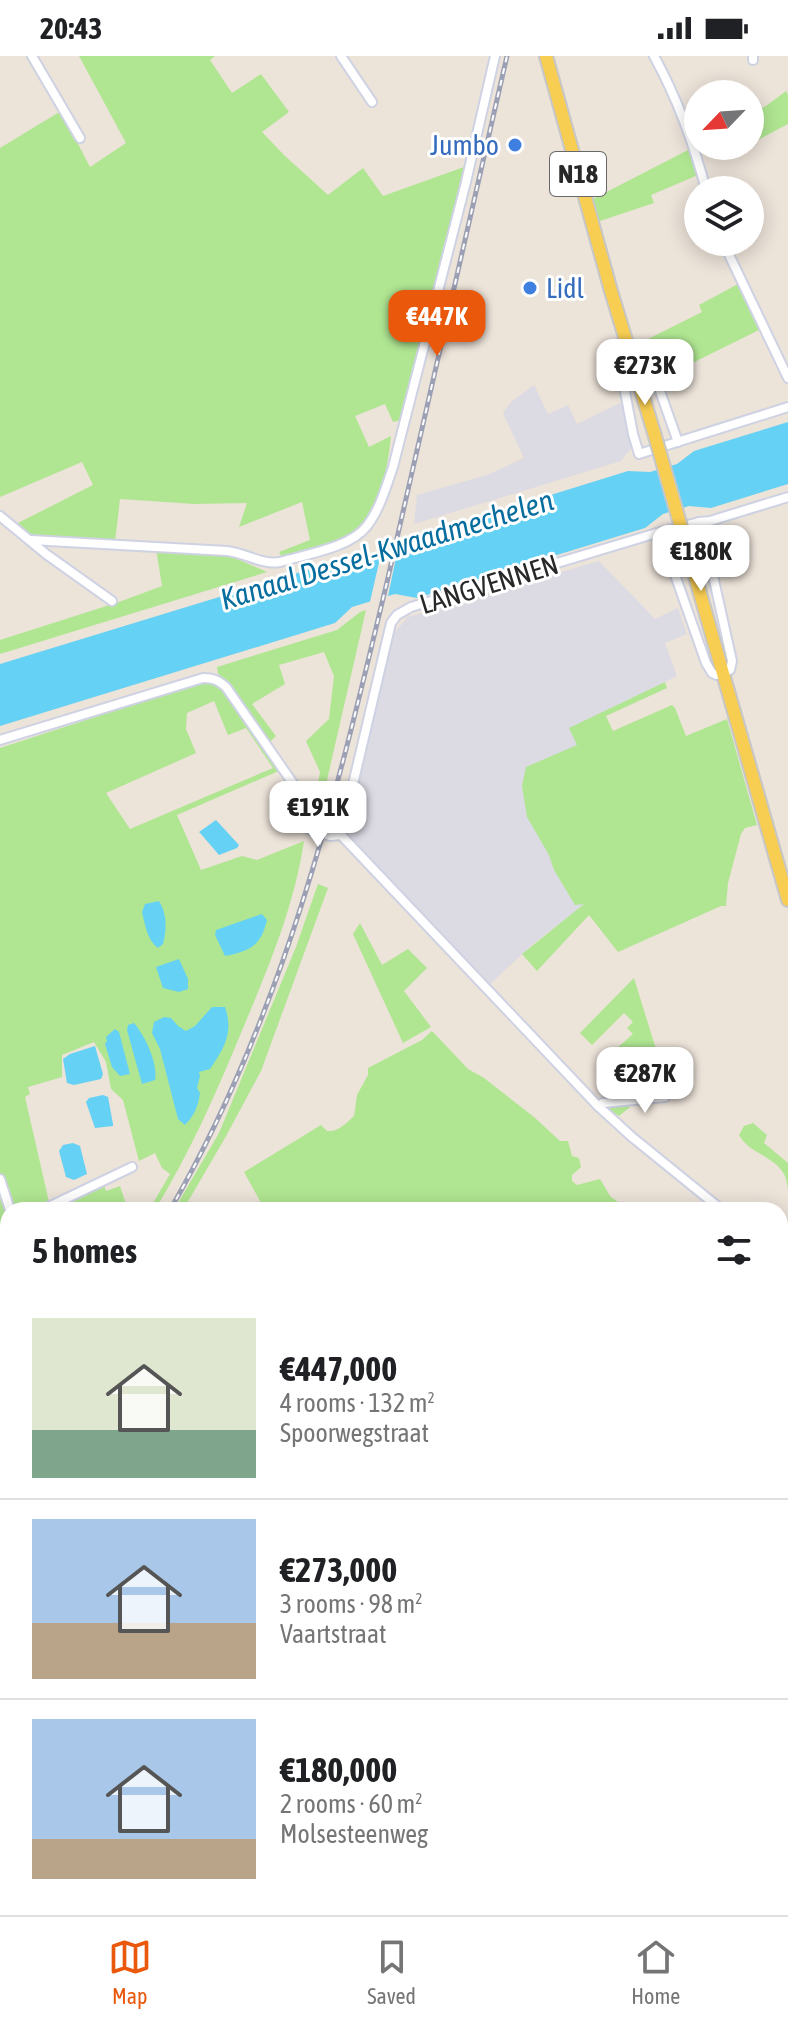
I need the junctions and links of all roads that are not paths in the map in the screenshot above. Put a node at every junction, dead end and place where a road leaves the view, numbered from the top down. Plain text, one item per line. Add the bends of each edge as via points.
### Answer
1 (32, 56) edge
2 (341, 56) edge
3 (495, 56) edge
4 (546, 56) edge
5 (654, 56) edge
6 (372, 102) dead end
7 (80, 138) dead end
8 (701, 176) edge
9 (730, 256) edge
10 (630, 351) junction
11 (788, 378) edge
12 (788, 407) edge
13 (678, 442) junction
14 (788, 497) edge
15 (0, 516) edge
16 (699, 522) junction
17 (660, 532) junction
18 (31, 540) junction
19 (112, 601) dead end
20 (723, 674) junction
21 (0, 740) edge
22 (341, 835) junction
23 (788, 900) edge
24 (666, 1095) dead end
25 (598, 1106) junction
26 (132, 1167) dead end
27 (0, 1179) edge
28 (7, 1202) edge
29 (59, 1202) edge
30 (712, 1202) edge

1 - 7 street
2 - 6 street
3 - 18 street via 393,467 368,525 345,543 269,564 237,552
4 - 10 main road, N18
5 - 8 street via 673,89
9 - 11 street
10 - 13 street via 644,353 649,360
10 - 13 street via 620,358 620,365 639,454
10 - 20 main road, N18, bridge
12 - 13 street
14 - 16 street, LANGVENNEN
15 - 18 street
16 - 17 street, LANGVENNEN
16 - 20 street via 732,661
17 - 20 street via 706,663 712,673
17 - 22 street, LANGVENNEN via 397,615
18 - 19 street
20 - 23 main road, N18
21 - 22 street via 211,678 226,687 301,795 306,827
22 - 25 street
24 - 25 street
25 - 30 street
26 - 29 street
27 - 28 street

